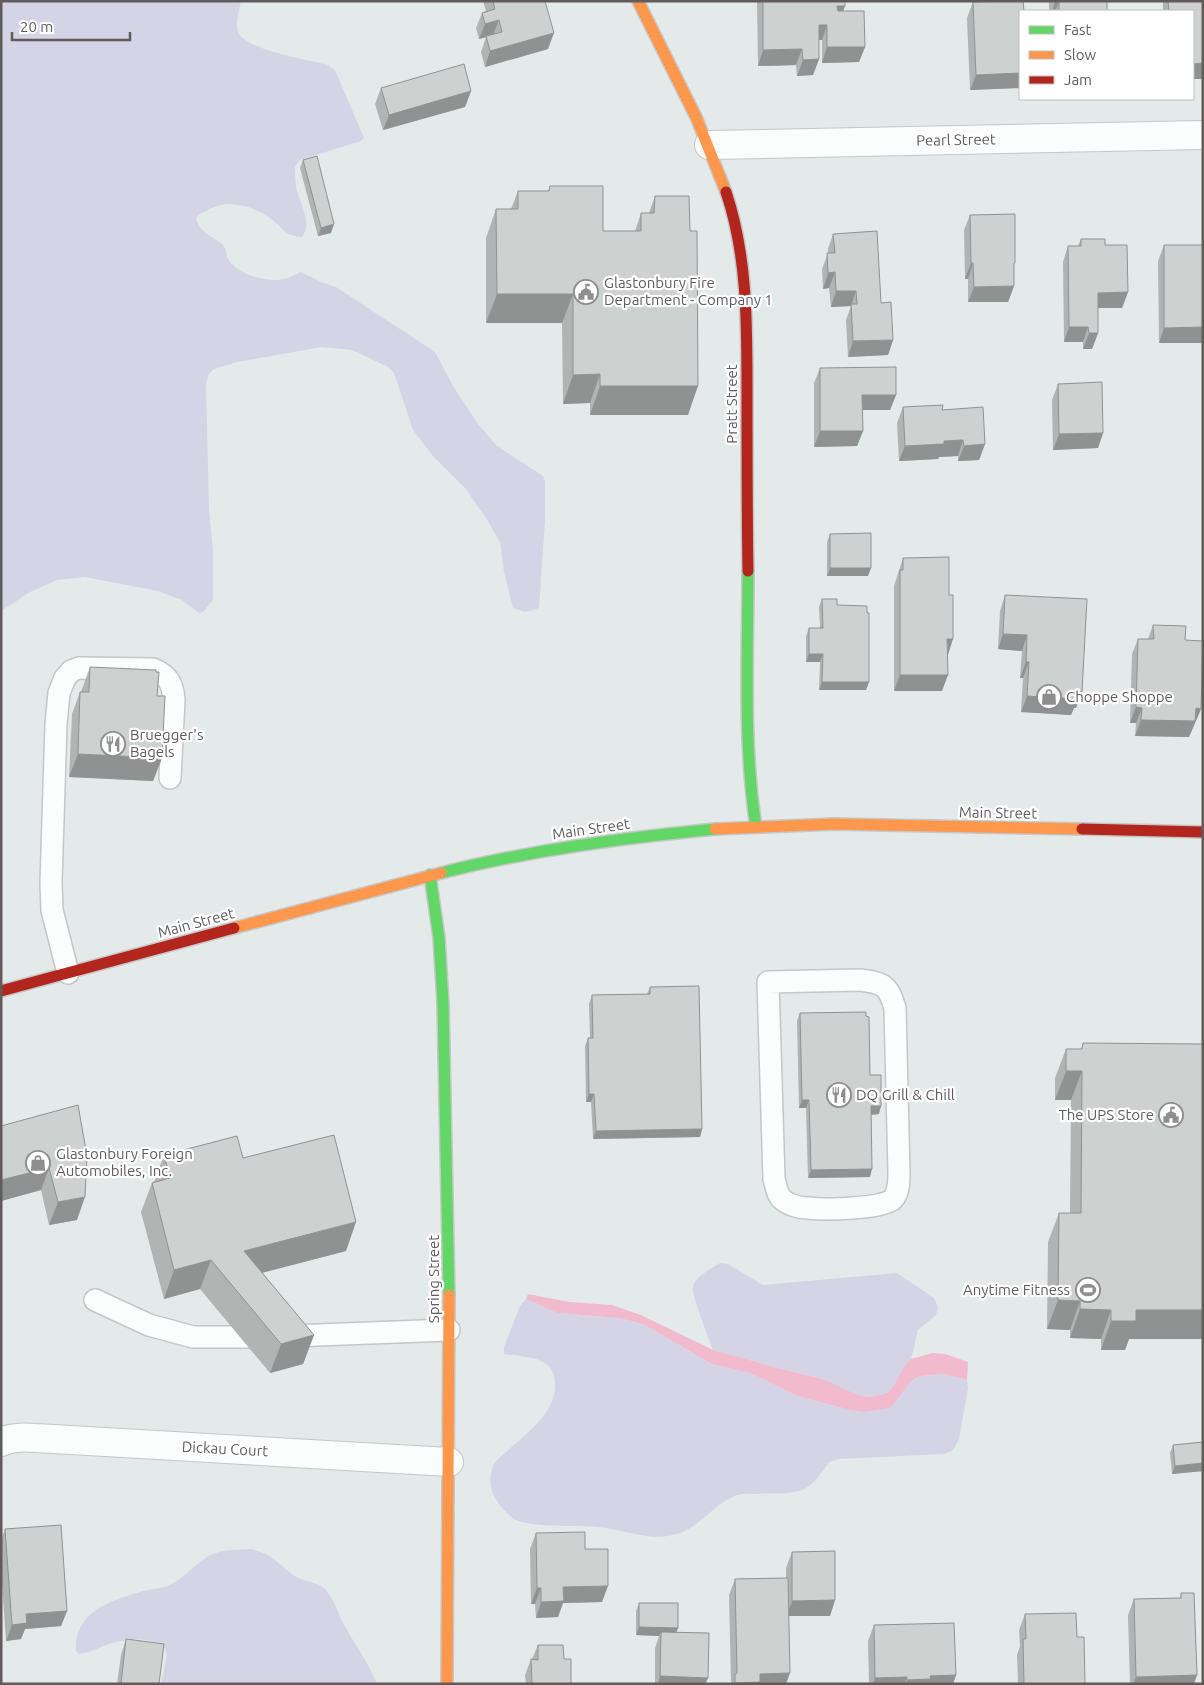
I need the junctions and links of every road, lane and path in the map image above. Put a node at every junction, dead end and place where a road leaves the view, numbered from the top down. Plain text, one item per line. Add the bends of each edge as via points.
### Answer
1 (638, 1) edge
2 (1203, 135) edge
3 (709, 145) junction
4 (170, 778) dead end
5 (756, 827) junction
6 (1203, 832) edge
7 (430, 876) junction
8 (68, 974) junction
9 (768, 982) joint
10 (1, 992) edge
11 (95, 1300) dead end
12 (449, 1330) junction
13 (1, 1442) edge
14 (449, 1462) junction
15 (447, 1684) edge

1 - 3 street, Pratt Street
2 - 3 street, Pearl Street
3 - 5 street, Pratt Street via 735,224 745,295 748,754
4 - 8 lane via 174,700 173,689 162,672 153,669 79,668 71,671 59,693 56,724 51,883 52,910
5 - 6 street, Main Street via 834,824
5 - 7 street, Main Street via 653,835 564,848
7 - 8 street, Main Street
7 - 12 street, Spring Street via 441,959
8 - 10 street, Main Street
9 - 9 lane via 774,1179 778,1193 788,1203 808,1208 872,1206 892,1200 899,1173 895,1008 890,993 884,985 860,980
11 - 12 lane via 149,1325 193,1337
12 - 14 street, Spring Street
13 - 14 street, Dickau Court via 20,1437
14 - 15 street, Spring Street

